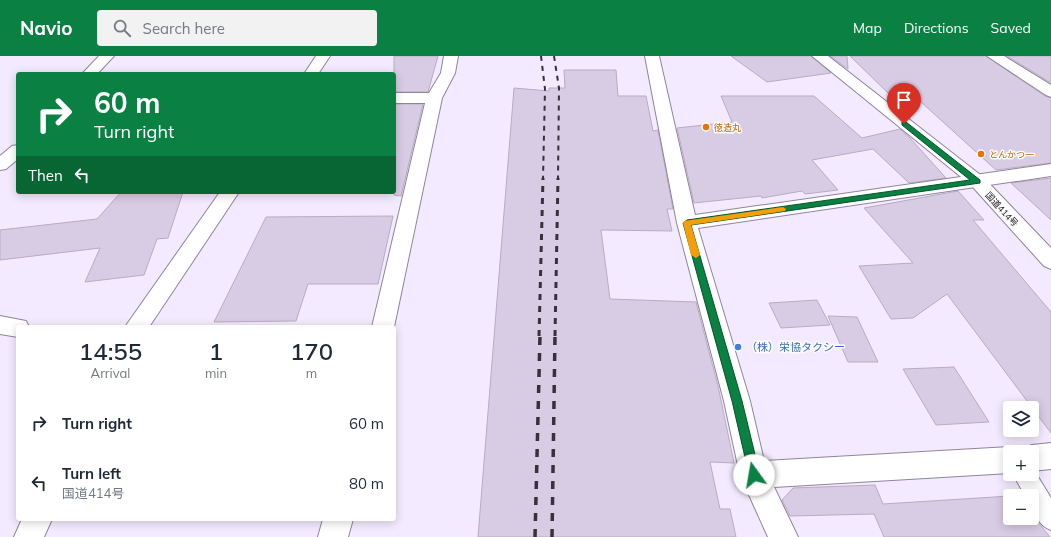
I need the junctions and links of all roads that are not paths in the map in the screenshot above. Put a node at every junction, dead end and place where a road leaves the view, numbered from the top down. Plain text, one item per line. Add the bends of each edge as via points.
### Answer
1 (106, 56) edge
2 (323, 56) edge
3 (451, 56) edge
4 (652, 56) edge
5 (819, 56) edge
6 (994, 56) edge
7 (91, 72) edge
8 (312, 72) edge
9 (1051, 92) edge
10 (396, 98) edge
11 (434, 98) junction
12 (16, 152) edge
13 (0, 165) edge
14 (1051, 170) edge
15 (977, 181) junction
16 (229, 194) edge
17 (687, 223) junction
18 (1051, 261) edge
19 (0, 324) edge
20 (137, 325) edge
21 (383, 325) edge
22 (16, 328) edge
23 (1051, 456) edge
24 (1039, 457) edge
25 (1003, 460) edge
26 (754, 475) junction
27 (1028, 481) edge
28 (1051, 519) edge
29 (37, 521) edge
30 (337, 521) edge
31 (29, 537) edge
32 (333, 537) edge
33 (783, 537) edge

1 - 7 main road
2 - 8 main road
3 - 11 main road via 448,73
4 - 17 main road
5 - 15 main road, 国道414号
6 - 9 main road
10 - 11 main road
11 - 21 main road
12 - 13 main road
14 - 15 main road
15 - 17 main road
15 - 18 main road, 国道414号
16 - 20 main road
17 - 26 main road via 737,401
19 - 22 main road
23 - 24 main road
25 - 26 main road
26 - 33 main road
27 - 28 lane
29 - 31 main road
30 - 32 main road

